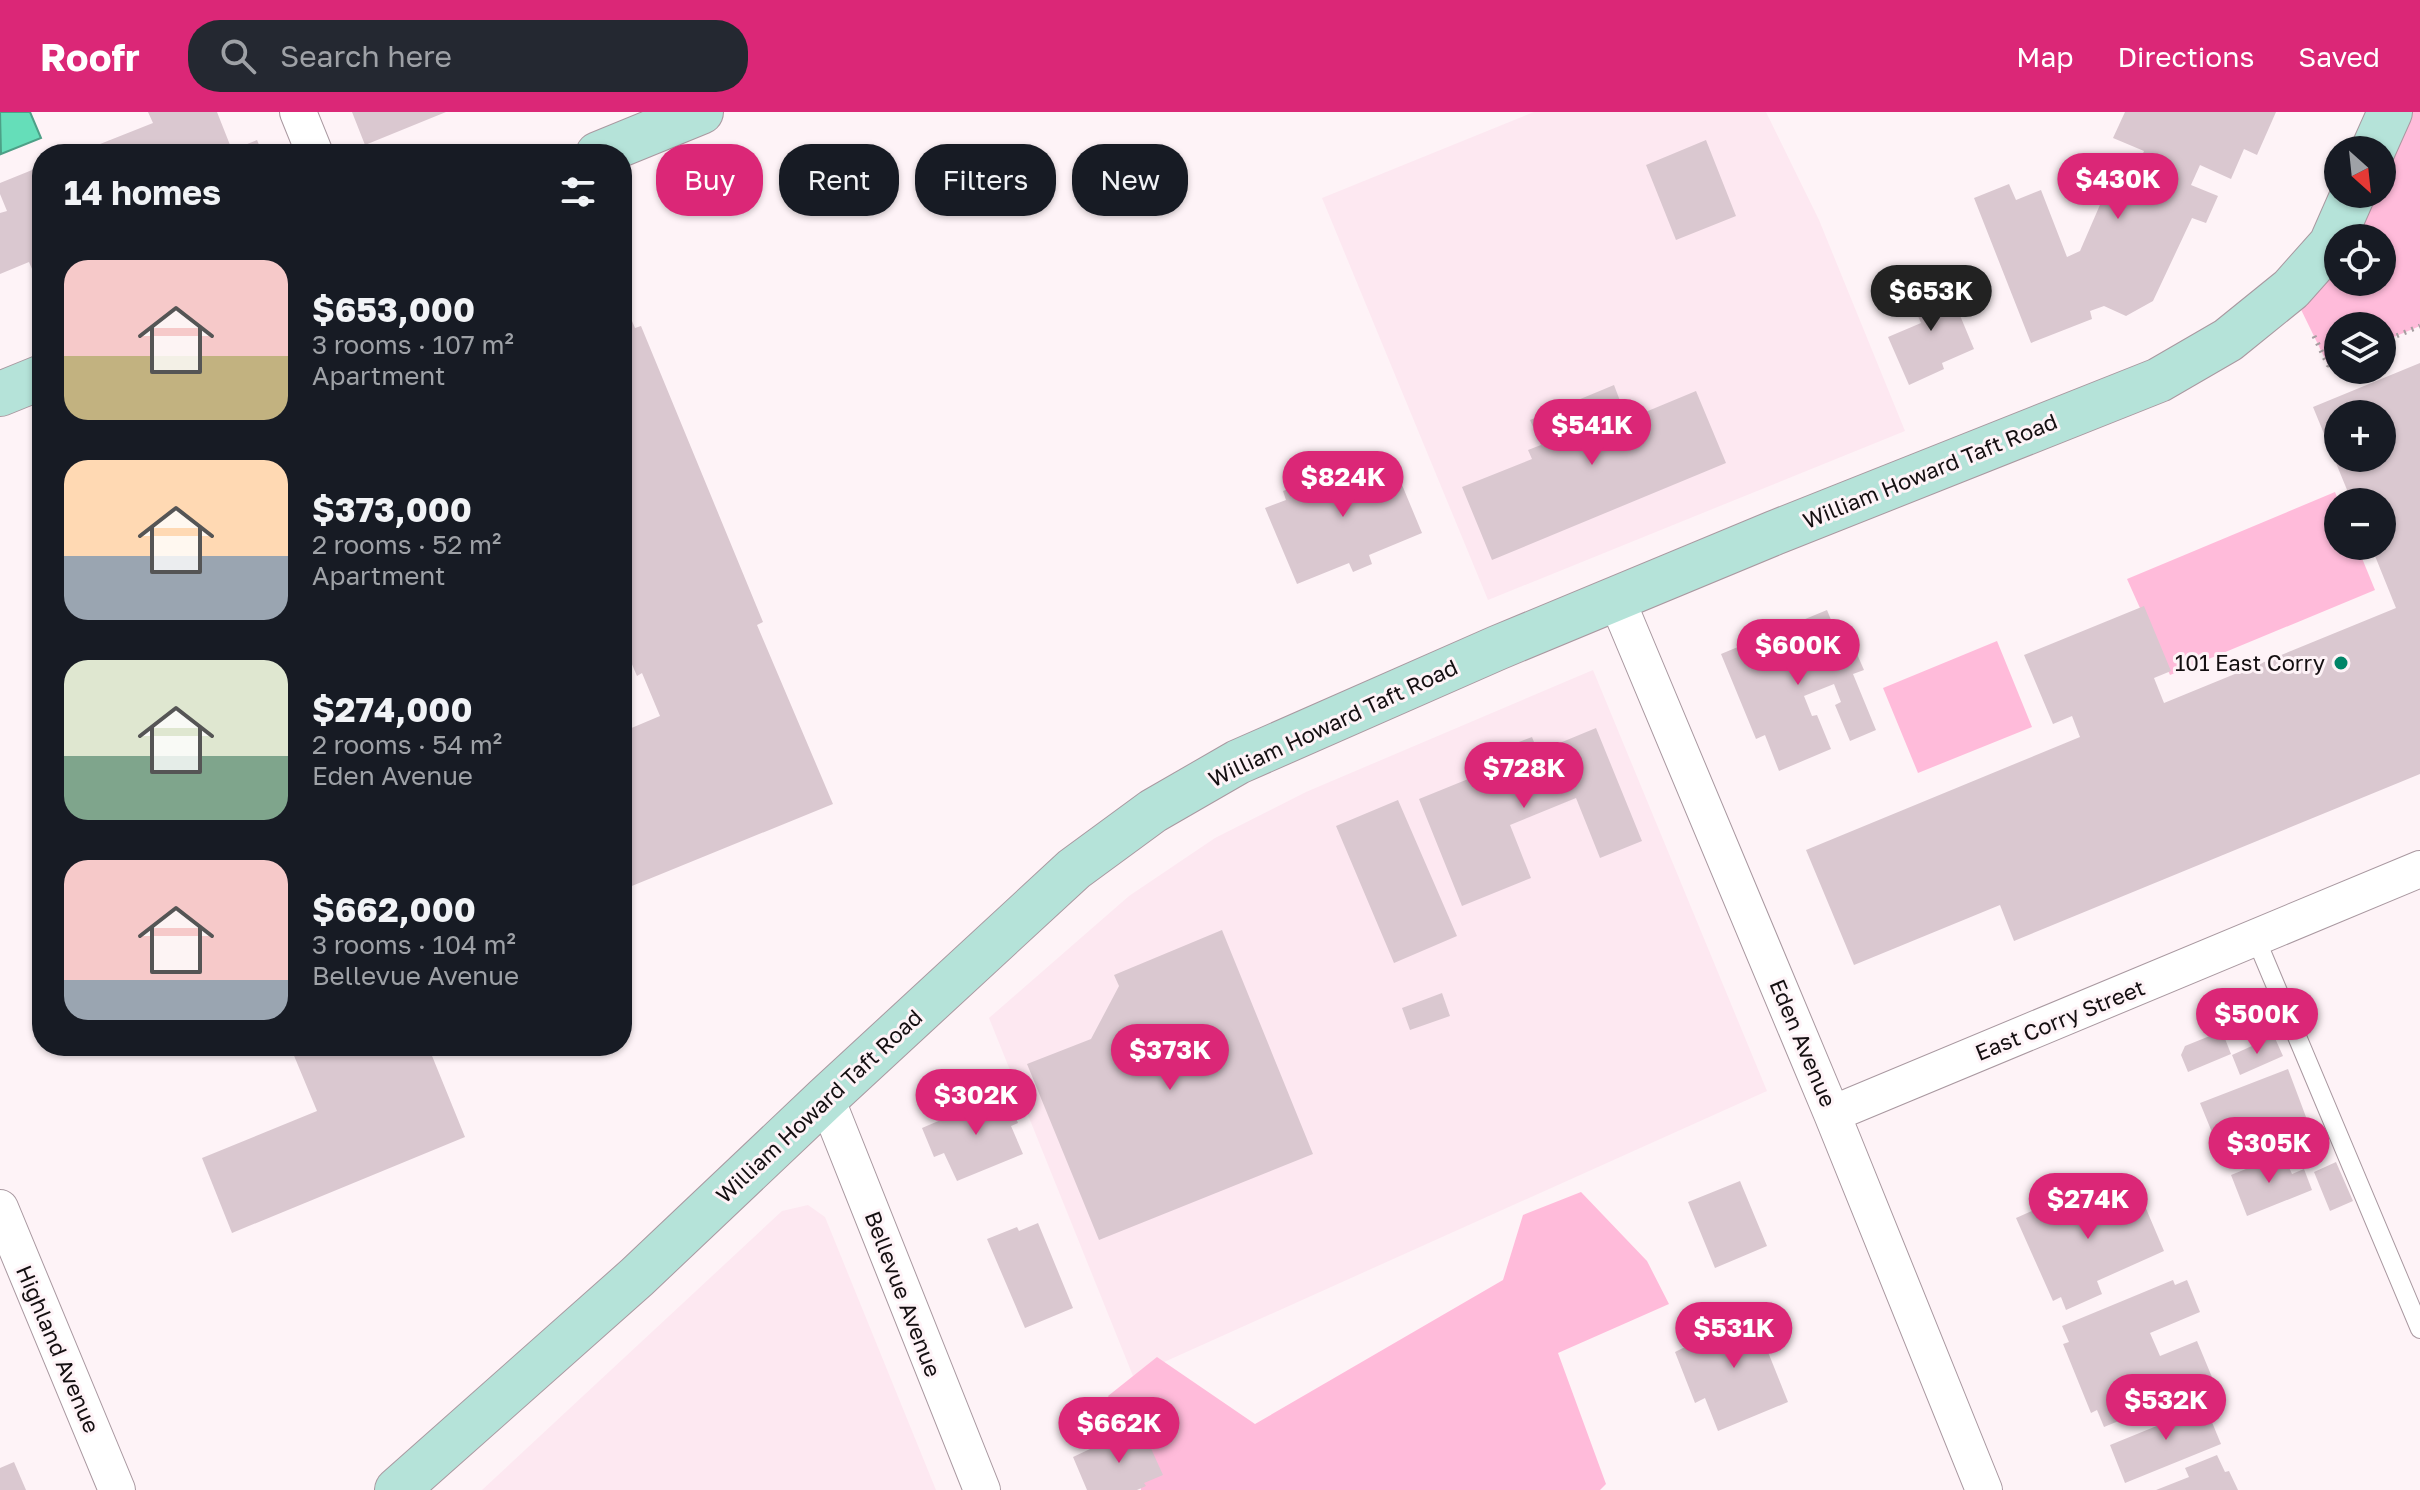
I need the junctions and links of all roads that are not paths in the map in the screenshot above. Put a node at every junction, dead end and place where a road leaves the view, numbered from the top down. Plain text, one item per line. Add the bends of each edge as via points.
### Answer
1 (298, 112) edge
2 (701, 112) edge
3 (2390, 112) edge
4 (2379, 136) edge
5 (311, 144) edge
6 (623, 144) edge
7 (2347, 208) edge
8 (32, 381) edge
9 (0, 394) edge
10 (1616, 598) junction
11 (2420, 869) edge
12 (2256, 939) junction
13 (826, 1098) junction
14 (1832, 1114) junction
15 (0, 1208) edge
16 (2420, 1329) edge
17 (117, 1490) edge
18 (397, 1490) edge
19 (982, 1490) edge
20 (1984, 1490) edge

1 - 5 street
2 - 6 main road
3 - 4 main road
7 - 10 main road, William Howard Taft Road via 2331,244 2291,289 2228,340 2159,380
8 - 9 main road
10 - 13 main road, William Howard Taft Road via 1238,762 1153,811 1074,869
10 - 14 street, Eden Avenue
11 - 12 street, East Corry Street
12 - 14 street, East Corry Street
12 - 16 lane
13 - 18 main road, William Howard Taft Road via 637,1277
13 - 19 street, Bellevue Avenue
14 - 20 street, Eden Avenue
15 - 17 street, Highland Avenue

